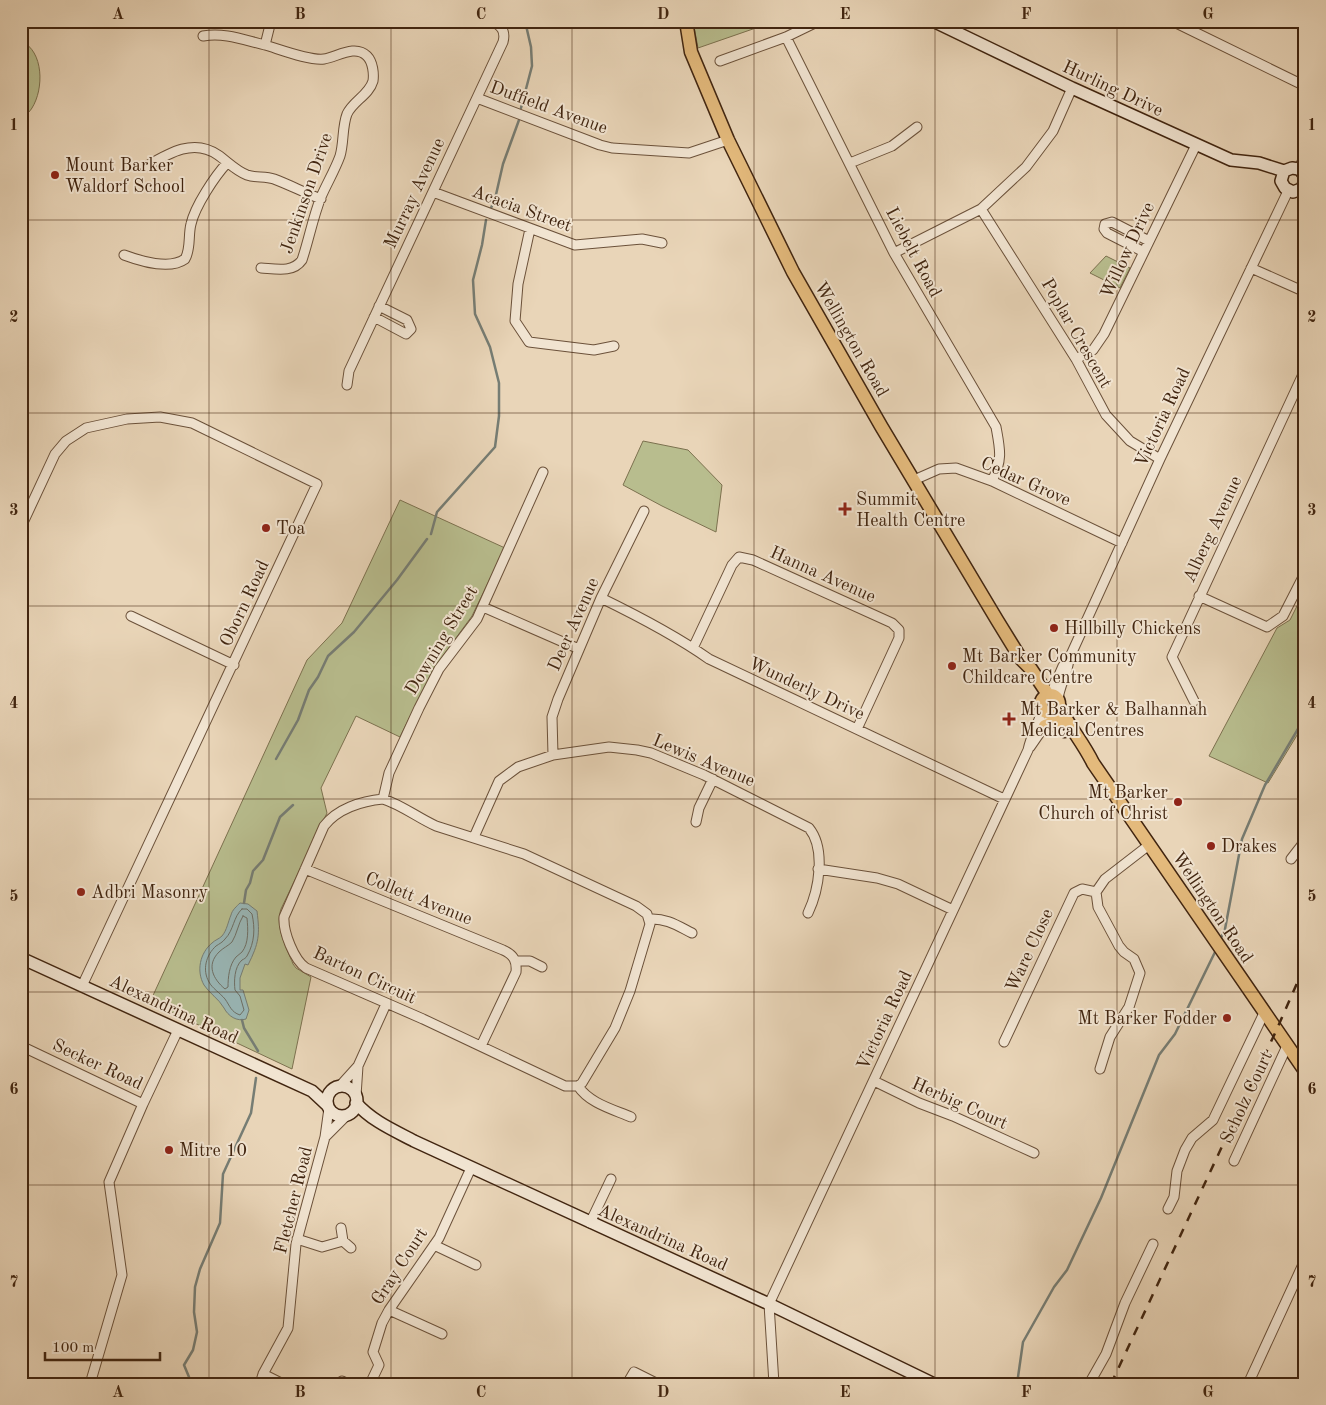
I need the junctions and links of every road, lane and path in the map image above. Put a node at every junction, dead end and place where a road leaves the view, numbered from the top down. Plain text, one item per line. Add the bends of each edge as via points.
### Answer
1 (271, 21) edge
2 (491, 21) edge
3 (686, 21) edge
4 (820, 21) edge
5 (933, 21) edge
6 (1172, 21) edge
7 (203, 36) dead end
8 (786, 37) junction
9 (265, 46) junction
10 (720, 61) dead end
11 (1305, 86) edge
12 (1072, 88) junction
13 (477, 98) junction
14 (917, 127) dead end
15 (728, 140) junction
16 (1196, 145) junction
17 (1305, 155) edge
18 (228, 162) junction
19 (850, 164) junction
20 (147, 166) dead end
21 (1284, 171) junction
22 (1302, 172) edge
23 (1305, 183) edge
24 (1288, 191) junction
25 (432, 192) junction
26 (320, 198) junction
27 (980, 209) junction
28 (530, 229) junction
29 (1149, 241) junction
30 (662, 242) dead end
31 (1144, 252) junction
32 (894, 254) junction
33 (124, 255) dead end
34 (261, 268) dead end
35 (1252, 268) junction
36 (1305, 292) edge
37 (379, 306) junction
38 (374, 318) junction
39 (614, 346) dead end
40 (1076, 359) junction
41 (1305, 370) edge
42 (347, 385) dead end
43 (1160, 459) junction
44 (543, 472) dead end
45 (914, 480) junction
46 (992, 481) junction
47 (644, 510) dead end
48 (21, 527) edge
49 (1122, 543) junction
50 (1305, 574) edge
51 (1199, 596) junction
52 (601, 598) junction
53 (483, 607) junction
54 (131, 616) dead end
55 (693, 648) junction
56 (579, 649) junction
57 (1021, 659) junction
58 (1069, 659) junction
59 (234, 665) junction
60 (1040, 682) junction
61 (1054, 684) junction
62 (1194, 702) dead end
63 (1051, 704) junction
64 (1045, 726) junction
65 (1063, 728) junction
66 (857, 729) junction
67 (1028, 750) junction
68 (553, 755) junction
69 (1093, 763) junction
70 (713, 779) junction
71 (383, 799) junction
72 (1004, 800) junction
73 (696, 822) dead end
74 (474, 838) junction
75 (1305, 840) edge
76 (1149, 845) junction
77 (1291, 860) dead end
78 (305, 869) junction
79 (818, 869) junction
80 (1096, 892) junction
81 (953, 910) junction
82 (808, 913) dead end
83 (650, 919) junction
84 (692, 933) dead end
85 (21, 958) edge
86 (516, 962) junction
87 (542, 967) dead end
88 (82, 986) junction
89 (386, 1004) junction
90 (1264, 1012) junction
91 (178, 1030) junction
92 (1004, 1042) dead end
93 (21, 1046) edge
94 (481, 1046) junction
95 (1287, 1046) junction
96 (358, 1066) junction
97 (1100, 1069) dead end
98 (1305, 1071) edge
99 (874, 1081) junction
100 (578, 1086) junction
101 (337, 1087) junction
102 (312, 1091) junction
103 (356, 1100) junction
104 (143, 1104) junction
105 (328, 1107) junction
106 (348, 1114) junction
107 (631, 1117) dead end
108 (378, 1122) junction
109 (325, 1138) junction
110 (1034, 1153) dead end
111 (1234, 1161) dead end
112 (471, 1168) junction
113 (611, 1179) dead end
114 (1168, 1209) dead end
115 (590, 1223) junction
116 (341, 1228) dead end
117 (297, 1239) junction
118 (343, 1241) junction
119 (1153, 1244) dead end
120 (434, 1245) junction
121 (350, 1248) dead end
122 (1305, 1260) edge
123 (476, 1265) dead end
124 (769, 1304) junction
125 (389, 1310) junction
126 (442, 1334) dead end
127 (263, 1374) junction
128 (90, 1384) edge
129 (260, 1384) edge
130 (284, 1384) edge
131 (370, 1384) edge
132 (627, 1384) edge
133 (658, 1384) edge
134 (774, 1384) edge
135 (934, 1384) edge
136 (1089, 1384) edge
137 (1248, 1384) edge

1 - 9 street
2 - 13 street, Murray Avenue via 498,24 505,35
3 - 15 main road, Wellington Road via 691,52
4 - 8 street
5 - 12 main road, Hurling Drive
6 - 11 street
7 - 9 street via 222,34
8 - 10 street
8 - 19 street, Liebelt Road
9 - 26 street, Jenkinson Drive via 322,60 345,52 359,52 367,55 372,65 372,84 347,116 340,154
12 - 16 main road, Hurling Drive
12 - 27 street via 1053,131 1026,168
13 - 15 street, Duffield Avenue via 612,148 689,154
13 - 25 street, Murray Avenue
14 - 19 street via 892,146
15 - 45 main road, Wellington Road via 793,272
16 - 21 main road, Hurling Drive via 1231,160 1259,163
16 - 29 street, Willow Drive
17 - 22 street
18 - 20 street via 209,149 192,147
18 - 26 street via 247,175 273,179
18 - 33 street via 216,174 191,221 185,259 173,264 140,261
19 - 32 street, Liebelt Road
21 - 22 main road via 1292,168
21 - 24 main road via 1281,181
23 - 24 main road via 1297,191
24 - 35 street, Victoria Road
25 - 28 street, Acacia Street
25 - 37 street, Murray Avenue
26 - 34 street, Jenkinson Drive via 298,265 280,269
27 - 32 street
27 - 40 street, Poplar Crescent
28 - 30 street, Acacia Street via 575,245 642,239
28 - 39 street via 518,284 515,321 529,342 594,350
29 - 31 street, Willow Drive
29 - 31 street via 1112,222 1105,224 1107,233
31 - 40 street, Willow Drive via 1099,344
32 - 46 street, Liebelt Road via 996,427 1001,452
35 - 36 street
35 - 43 street, Victoria Road
37 - 38 street, Murray Avenue
37 - 38 street via 407,320 411,329 406,334
38 - 42 street, Murray Avenue via 349,371
40 - 43 street, Poplar Crescent via 1106,415 1130,441
41 - 51 street, Alberg Avenue
43 - 49 street, Victoria Road
44 - 53 street, Downing Street
45 - 46 street, Cedar Grove via 939,469 956,468
45 - 57 main road, Wellington Road
46 - 49 street, Cedar Grove
47 - 52 street, Deer Avenue
48 - 59 street, Oborn Road via 55,454 66,441 86,428 127,419 160,417 192,423 317,484
49 - 58 street, Victoria Road
50 - 51 street via 1283,616 1268,626
51 - 62 street, Alberg Avenue via 1172,657
52 - 55 street, Wunderly Drive
52 - 56 street, Deer Avenue
53 - 56 street
53 - 71 street, Downing Street via 439,668 389,773
54 - 59 street
55 - 66 street, Wunderly Drive via 709,659
55 - 66 street, Hanna Avenue via 732,565 739,557 753,560 892,623 899,630 899,638
56 - 68 street, Deer Avenue via 552,717
57 - 60 main road, Wellington Road
57 - 63 main road, Wellington Road
58 - 61 street, Victoria Road
58 - 63 street, Victoria Road
59 - 88 street, Oborn Road
60 - 61 main road
60 - 63 main road, Wellington Road
61 - 63 street, Victoria Road
63 - 64 street, Victoria Road
63 - 65 main road, Wellington Road
63 - 67 street, Victoria Road via 1030,739
63 - 69 main road, Wellington Road
64 - 65 main road via 1051,724
64 - 67 street, Victoria Road
65 - 69 main road, Wellington Road
66 - 72 street, Wunderly Drive
67 - 72 street, Victoria Road
68 - 70 street, Lewis Avenue via 609,747 637,750
68 - 74 street, Lewis Avenue via 518,767 499,782
69 - 76 main road, Wellington Road
70 - 73 street
70 - 79 street, Lewis Avenue via 809,828 818,846
71 - 74 street via 436,826
71 - 78 street, Barton Circuit via 361,803 332,816 324,826
72 - 81 street, Victoria Road
74 - 83 street via 541,861 636,906
75 - 77 street
76 - 80 street via 1105,879
76 - 90 main road, Wellington Road
78 - 86 street, Collett Avenue via 503,950
78 - 89 street, Barton Circuit via 284,920 296,959 306,968
79 - 81 street via 898,884
79 - 82 street, Lewis Avenue via 814,900
80 - 92 street, Ware Close via 1082,889 1074,892
80 - 97 street via 1096,902 1102,915 1119,946 1134,959 1140,973 1129,1007 1110,1037
81 - 99 street, Victoria Road
83 - 84 street via 666,920
83 - 100 street via 630,991 615,1028 587,1078
85 - 88 main road, Alexandrina Road
86 - 87 street, Collett Avenue via 530,961
86 - 94 street via 516,972
88 - 91 main road, Alexandrina Road
89 - 94 street, Barton Circuit
89 - 96 street
90 - 95 main road, Wellington Road
90 - 114 street via 1213,1120 1192,1138 1182,1154 1174,1197
91 - 102 main road, Alexandrina Road
91 - 104 street, Secker Road
93 - 104 street, Secker Road
94 - 100 street, Barton Circuit via 565,1086
95 - 98 main road, Wellington Road
95 - 111 street, Scholz Court
96 - 101 street
96 - 103 street
99 - 110 street, Herbig Court
99 - 124 street, Victoria Road
100 - 107 street via 589,1098
101 - 102 main road
101 - 103 main road via 349,1088
101 - 105 main road via 327,1098
102 - 105 main road, Alexandrina Road
103 - 106 main road via 355,1107
103 - 108 main road, Alexandrina Road
104 - 128 street via 110,1182 122,1275
105 - 106 main road via 338,1116
105 - 109 street, Fletcher Road
106 - 108 main road, Alexandrina Road
106 - 109 street, Fletcher Road
108 - 112 main road, Alexandrina Road
109 - 117 street, Fletcher Road
112 - 115 main road, Alexandrina Road
112 - 120 street, Gray Court
113 - 115 street
115 - 124 main road, Alexandrina Road
116 - 118 street
117 - 118 street via 322,1246
117 - 127 street, Fletcher Road via 288,1328
118 - 121 street
119 - 136 street via 1125,1303 1106,1354
120 - 123 street
120 - 125 street, Gray Court
122 - 137 street
124 - 134 street
124 - 135 main road, Alexandrina Road
125 - 126 street
125 - 131 street, Gray Court via 373,1352 379,1365
127 - 129 street, Fletcher Road
127 - 130 street
132 - 133 street via 634,1372

